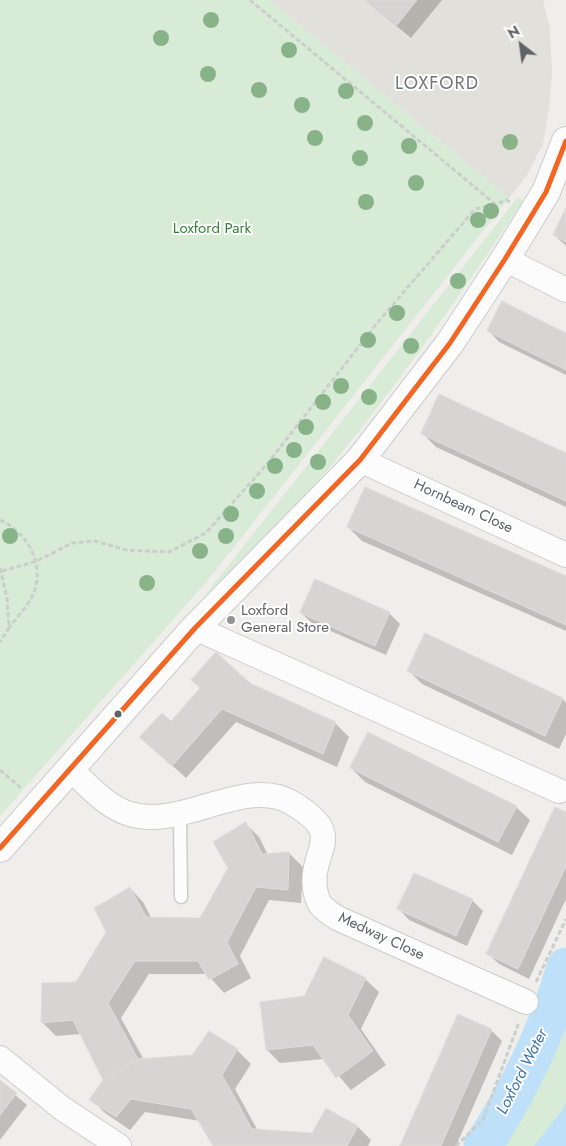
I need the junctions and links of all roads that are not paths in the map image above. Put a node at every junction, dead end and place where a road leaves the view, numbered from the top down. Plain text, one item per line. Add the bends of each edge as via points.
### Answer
1 (566, 141) edge
2 (505, 259) junction
3 (566, 290) edge
4 (360, 460) junction
5 (566, 555) edge
6 (195, 628) junction
7 (70, 769) junction
8 (559, 791) dead end
9 (180, 815) junction
10 (0, 848) edge
11 (181, 897) dead end
12 (526, 1002) road end
13 (0, 1058) edge
14 (119, 1146) edge

1 - 2 street via 546,192
2 - 3 street
2 - 4 street via 450,343
4 - 5 street, Hornbeam Close
4 - 6 street
6 - 7 street
6 - 8 street
7 - 9 street, Medway Close via 112,806 131,814 154,817
7 - 10 street
9 - 11 lane
9 - 12 street, Medway Close via 266,794 290,801 319,824 324,838 316,868 315,888 319,904 338,918
13 - 14 street via 63,1109

